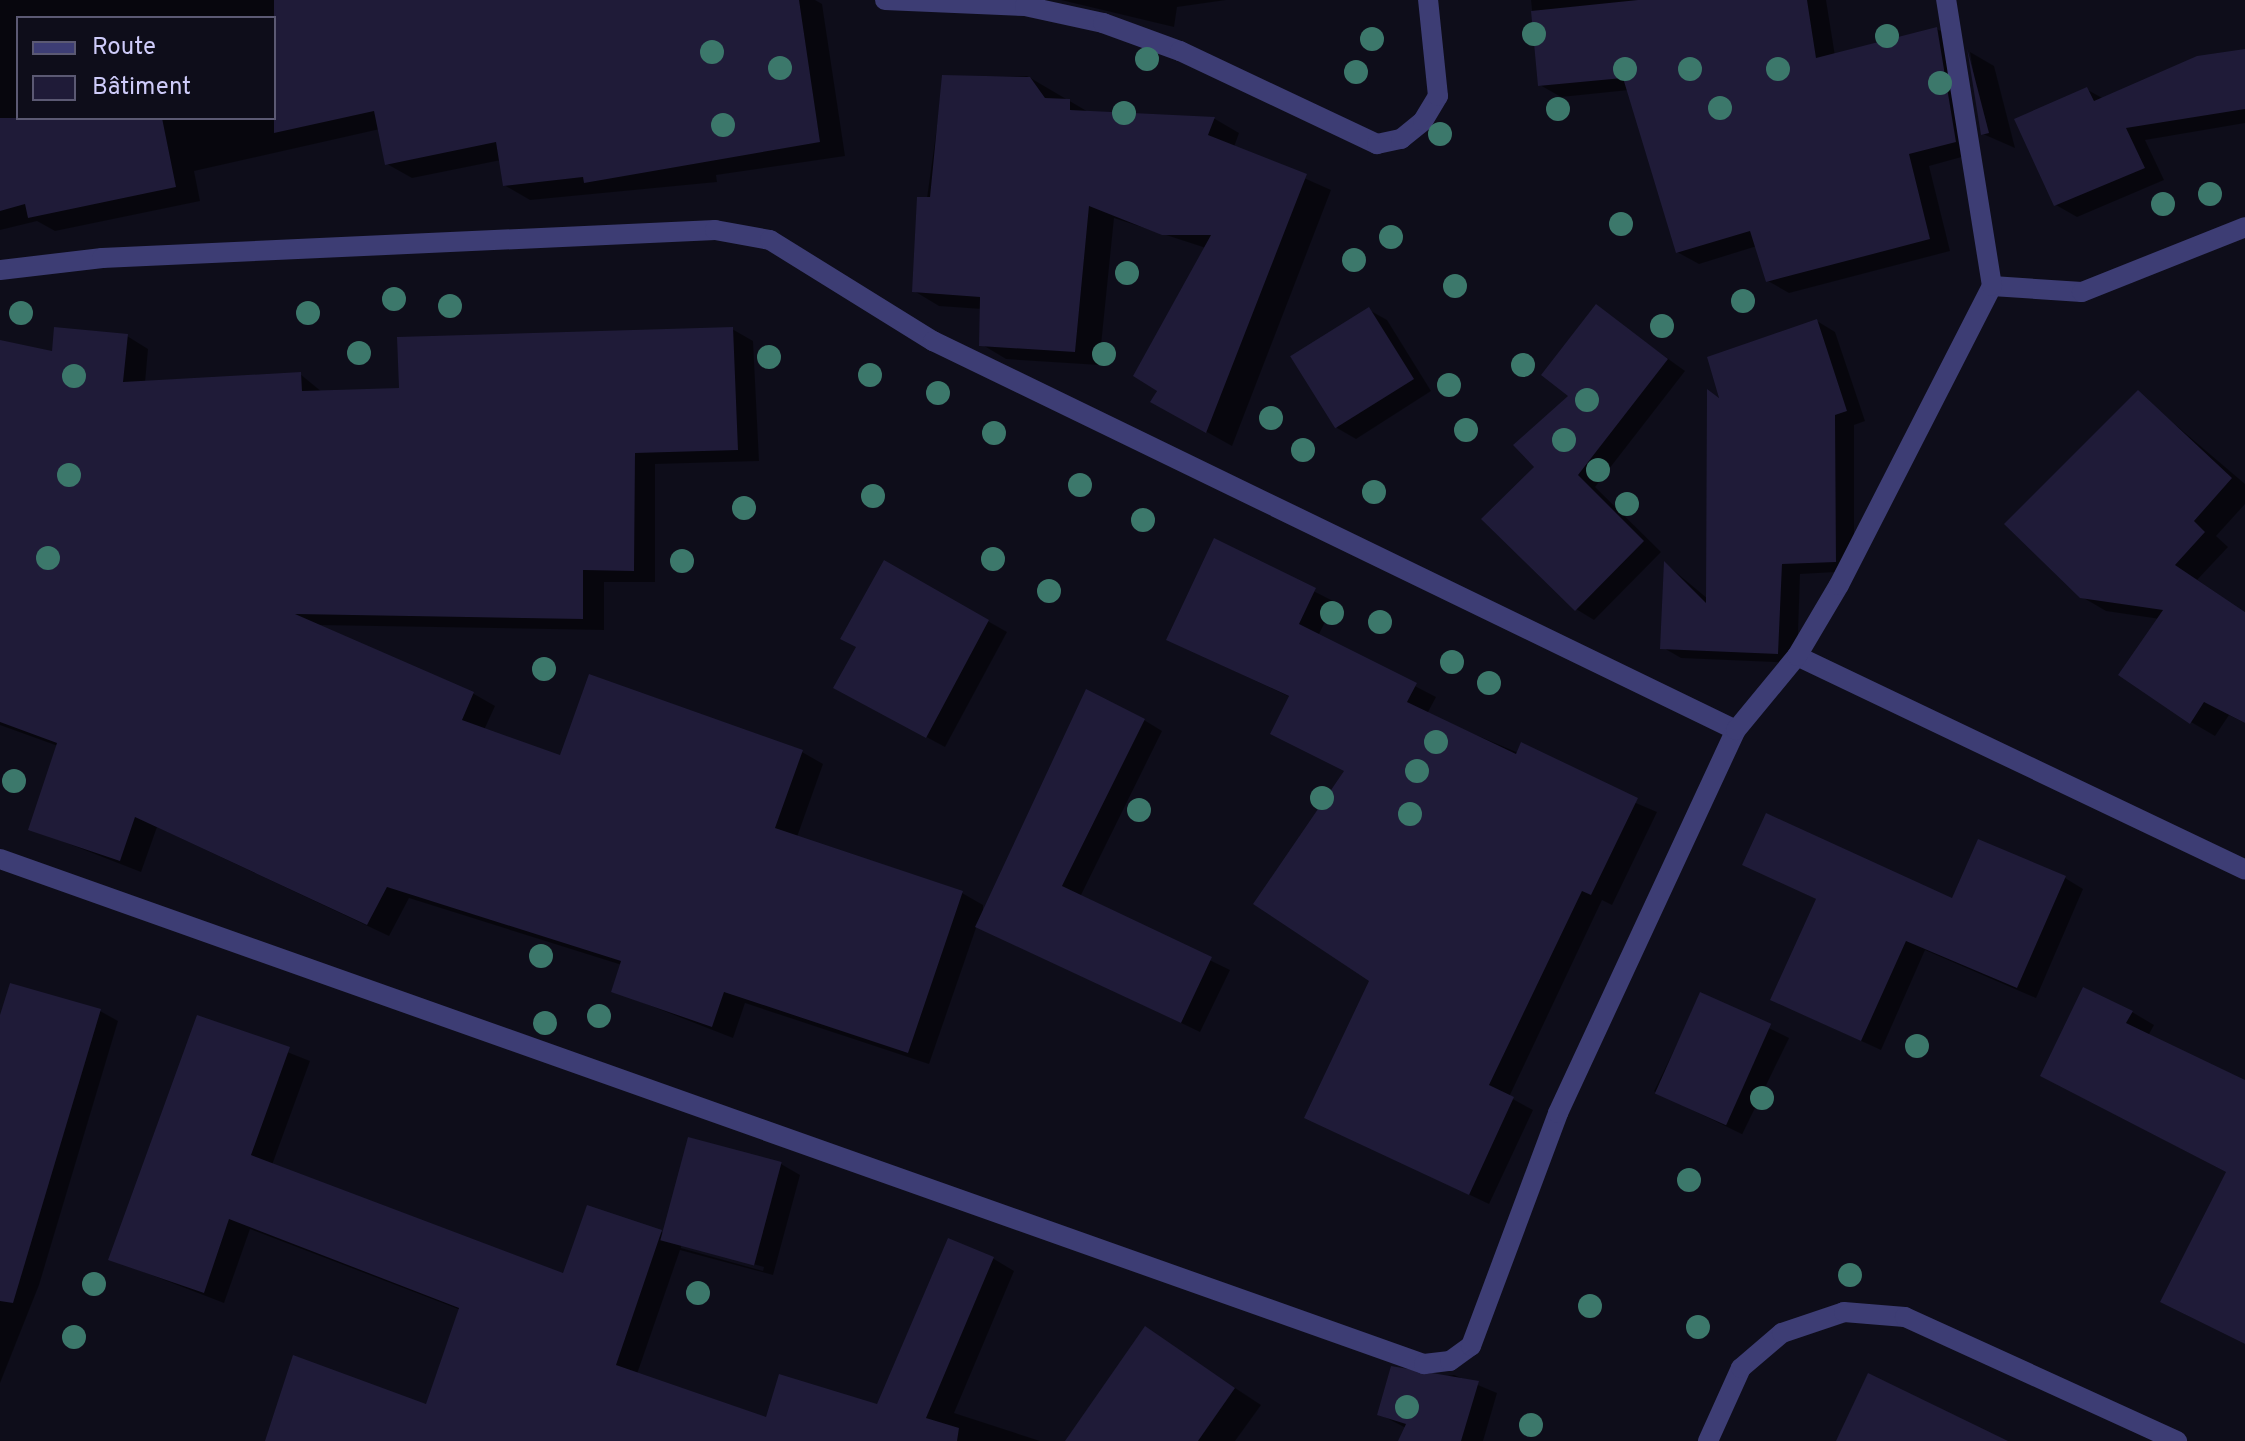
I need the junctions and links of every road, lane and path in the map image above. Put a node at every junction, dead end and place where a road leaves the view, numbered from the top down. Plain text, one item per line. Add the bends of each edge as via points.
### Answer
1 (885, 0) edge
2 (1428, 0) edge
3 (1946, 0) edge
4 (2245, 227) edge
5 (0, 270) edge
6 (1992, 286) junction
7 (1797, 656) junction
8 (1736, 730) junction
9 (0, 859) edge
10 (2245, 870) edge
11 (1708, 1441) edge
12 (2177, 1441) edge

1 - 2 street via 1025,6 1103,23 1180,51 1377,144 1412,130 1438,96
3 - 6 street
4 - 6 street via 2082,292
5 - 8 street via 102,258 699,231 770,240 933,341
6 - 7 street
7 - 8 street
7 - 10 street
8 - 9 street via 1558,1113 1471,1346 1450,1361 1424,1364
11 - 12 street via 1741,1368 1782,1333 1844,1312 1905,1317

